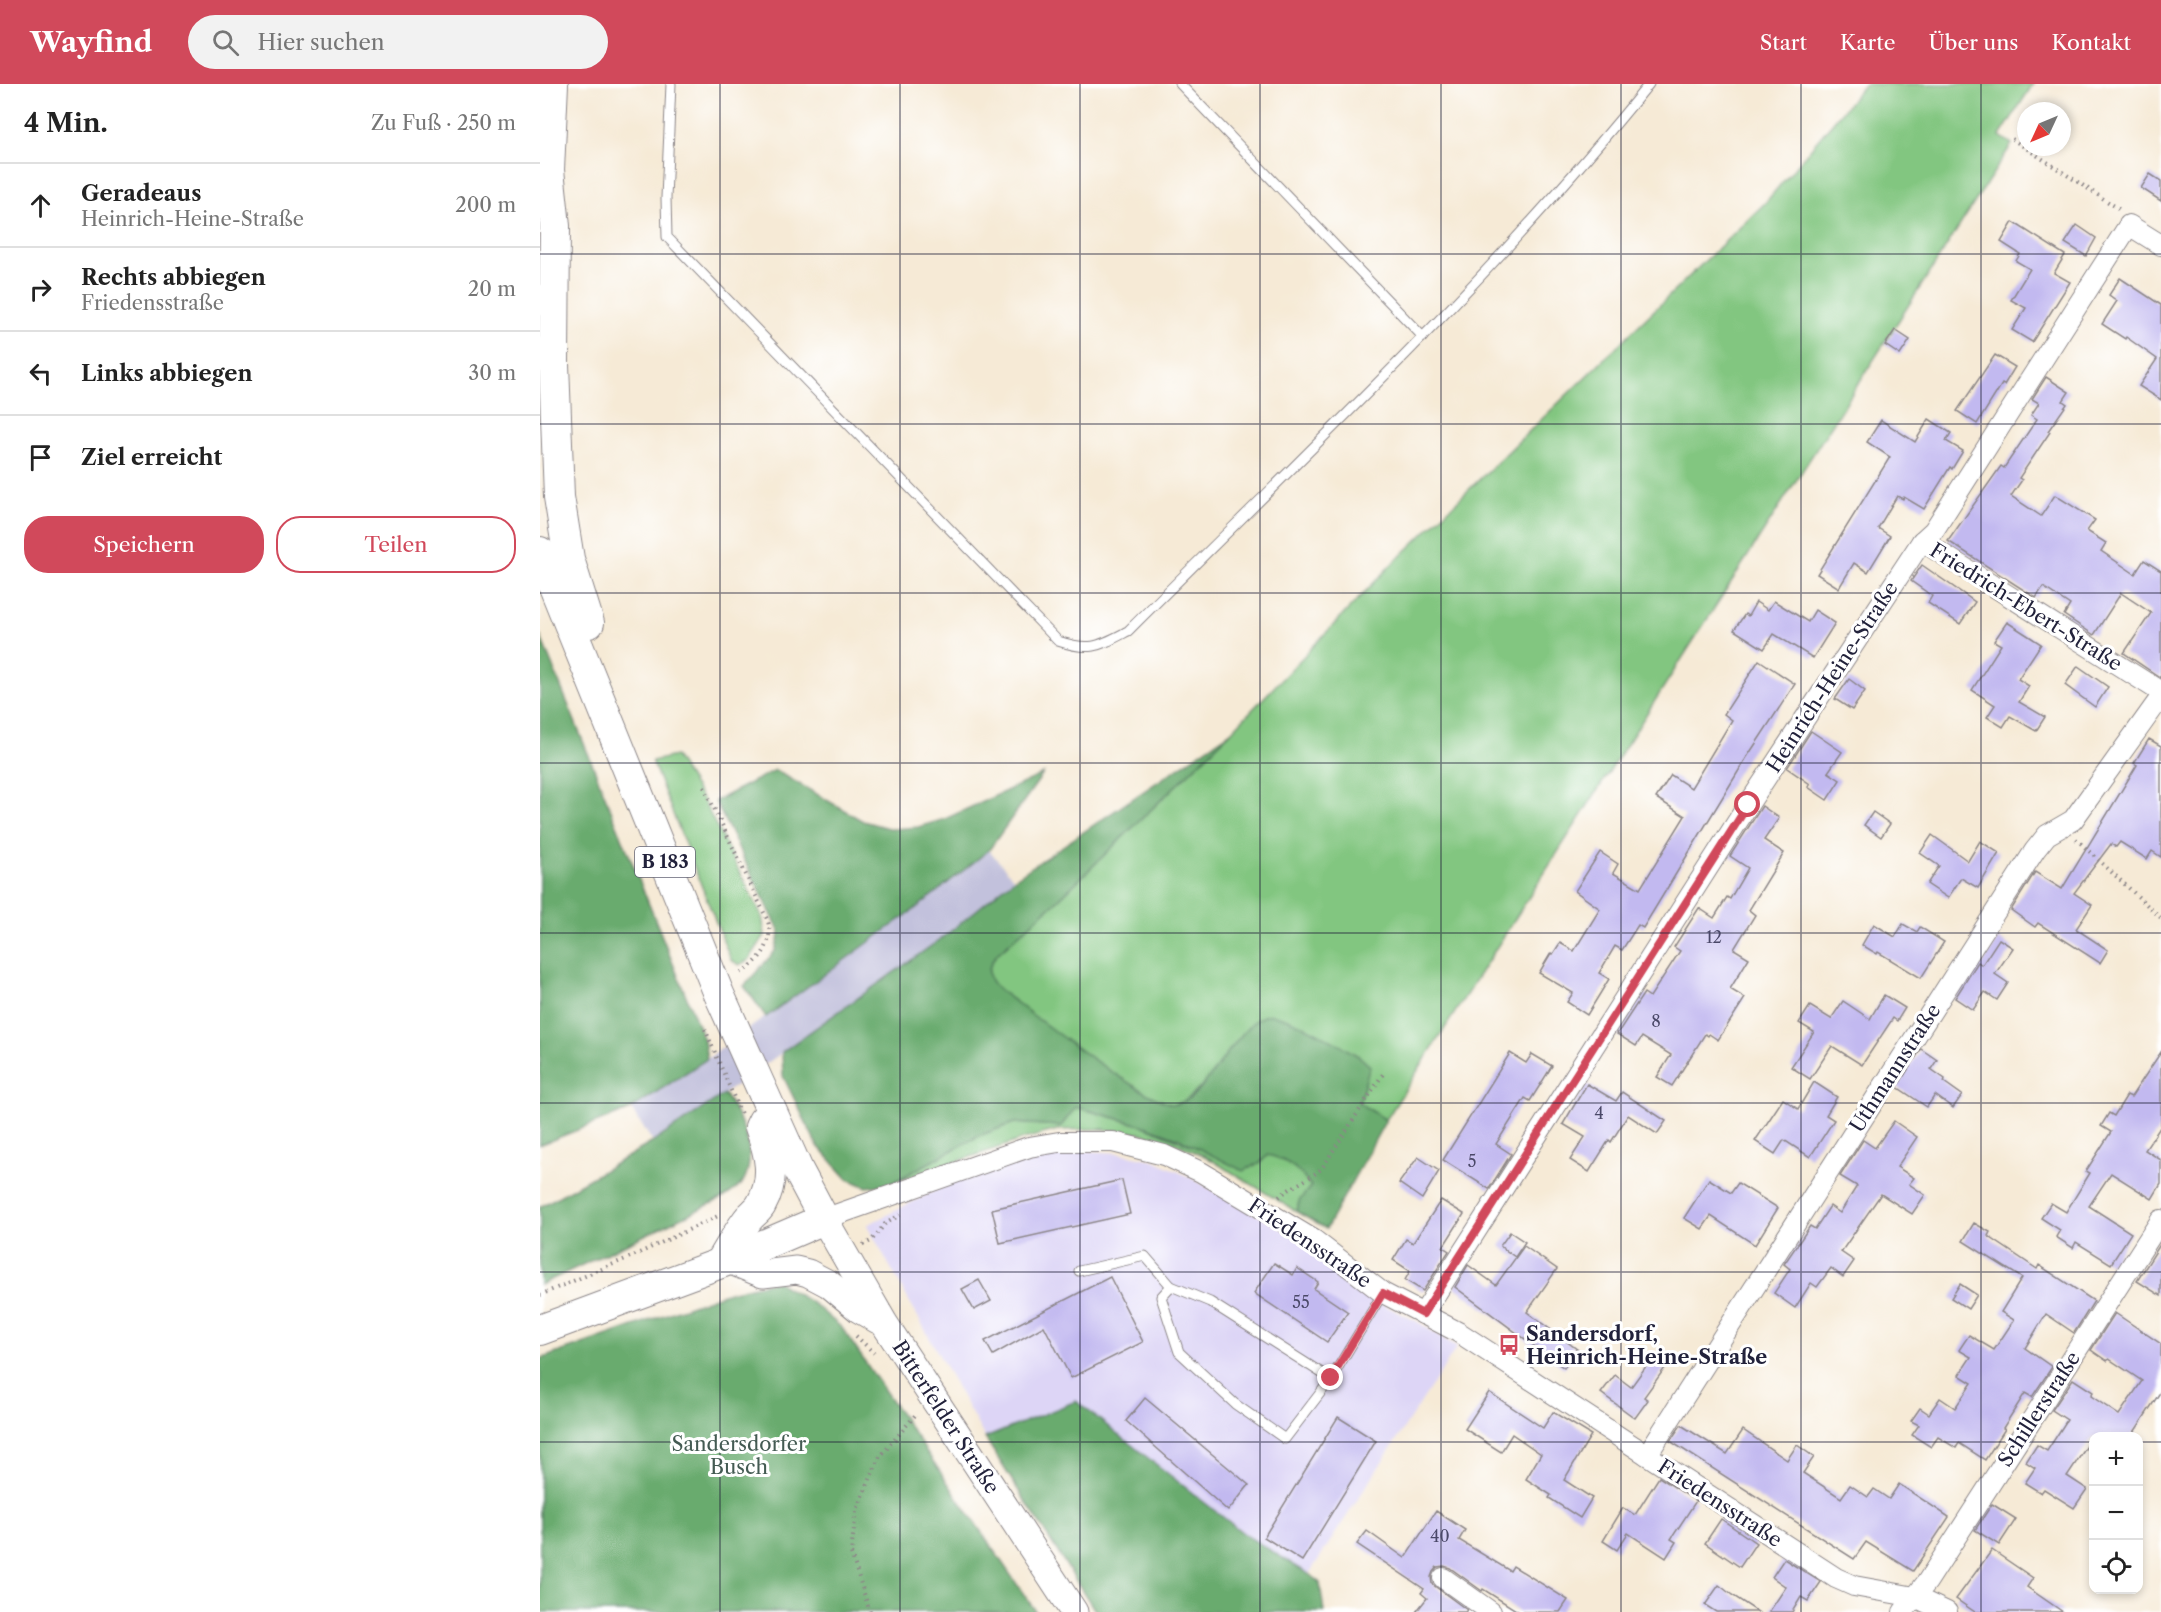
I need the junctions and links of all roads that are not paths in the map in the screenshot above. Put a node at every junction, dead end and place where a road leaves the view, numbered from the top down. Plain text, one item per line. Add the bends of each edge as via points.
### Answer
1 (553, 84) edge
2 (671, 84) edge
3 (1180, 84) edge
4 (1649, 84) edge
5 (545, 160) edge
6 (2161, 245) edge
7 (1424, 337) junction
8 (1922, 541) junction
9 (540, 552) edge
10 (2161, 692) edge
11 (599, 696) junction
12 (2161, 697) edge
13 (764, 1095) junction
14 (824, 1219) junction
15 (2161, 1220) edge
16 (725, 1261) junction
17 (1079, 1271) dead end
18 (1171, 1286) junction
19 (1383, 1293) junction
20 (1423, 1314) junction
21 (884, 1323) junction
22 (540, 1330) edge
23 (1331, 1378) junction
24 (1647, 1455) junction
25 (1443, 1578) dead end
26 (1909, 1605) edge
27 (1074, 1612) edge
28 (1491, 1612) edge
29 (1947, 1612) edge

1 - 5 main road
2 - 7 lane via 667,237 1058,640 1078,648 1102,645 1128,631
3 - 7 lane
4 - 7 lane via 1592,155
5 - 11 main road via 555,226 554,364 559,497 569,559 599,652
6 - 8 street, Heinrich-Heine-Straße via 2129,225 1934,530
8 - 10 street, Friedrich-Ebert-Straße
8 - 20 street, Heinrich-Heine-Straße
9 - 11 main road, B 183
11 - 13 main road, B 183
12 - 24 street, Uthmannstraße via 2084,807 2073,820 2047,835 2035,850
13 - 14 main road, B 183
13 - 16 main road via 760,1127 769,1150 768,1186 762,1204 747,1220
14 - 16 main road
14 - 19 street, Friedensstraße via 1029,1147 1113,1142 1164,1155 1201,1172 1314,1240
14 - 21 street, Bitterfelder Straße
15 - 26 street, Schillerstraße
16 - 21 street via 763,1274 796,1270 810,1274
16 - 22 main road
17 - 18 lane via 1145,1256
18 - 23 lane via 1210,1302
18 - 23 lane via 1161,1297 1179,1352 1235,1404 1285,1439
19 - 20 street, Friedensstraße
19 - 23 lane
20 - 24 street, Friedensstraße via 1458,1332
21 - 27 street, Bitterfelder Straße
24 - 26 street, Friedensstraße via 1836,1578
25 - 28 street
26 - 29 street, Friedensstraße

